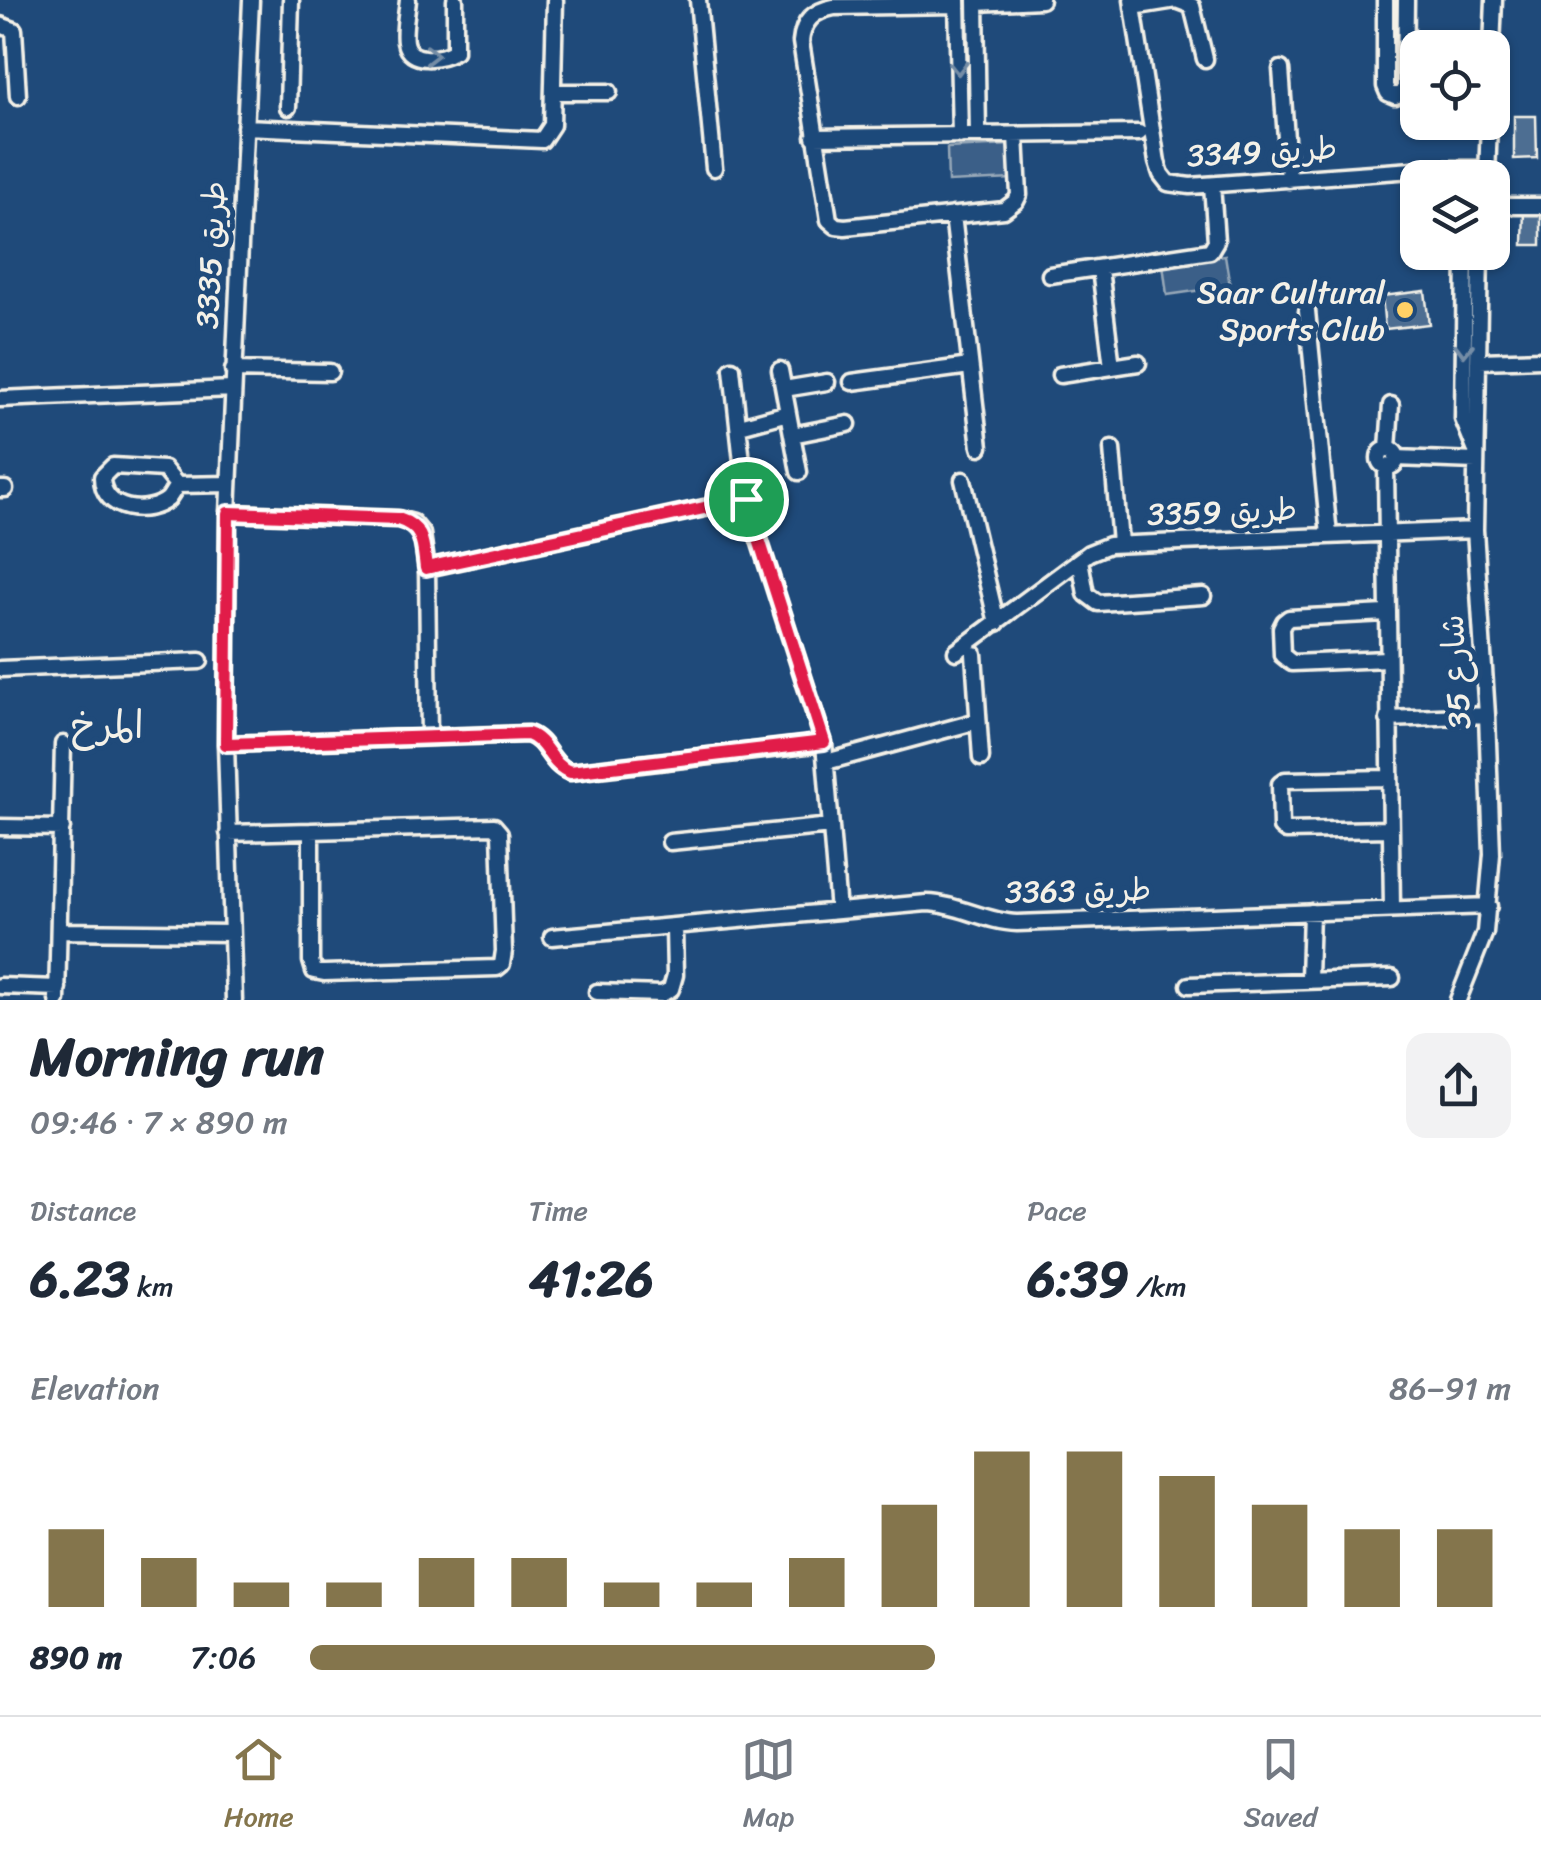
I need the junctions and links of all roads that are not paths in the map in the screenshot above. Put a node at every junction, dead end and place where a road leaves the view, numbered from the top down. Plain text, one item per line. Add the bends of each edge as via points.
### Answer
1 (251, 0) edge
2 (292, 0) edge
3 (408, 0) edge
4 (455, 0) edge
5 (555, 0) edge
6 (698, 0) edge
7 (1041, 0) edge
8 (1385, 0) edge
9 (1406, 0) edge
10 (1492, 0) edge
11 (1133, 3) edge
12 (976, 5) edge
13 (957, 6) edge
14 (0, 25) edge
15 (1492, 30) edge
16 (1205, 59) dead end
17 (1280, 70) dead end
18 (553, 92) junction
19 (609, 92) dead end
20 (18, 96) dead end
21 (288, 107) dead end
22 (245, 127) junction
23 (1139, 134) dead end
24 (978, 135) junction
25 (1016, 135) junction
26 (960, 136) junction
27 (814, 137) junction
28 (714, 168) dead end
29 (1400, 172) edge
30 (1289, 180) junction
31 (1212, 185) junction
32 (1510, 206) edge
33 (1541, 206) edge
34 (953, 215) junction
35 (1100, 269) junction
36 (1465, 270) edge
37 (1480, 270) edge
38 (1489, 270) edge
39 (1050, 275) dead end
40 (1307, 311) dead end
41 (1480, 334) junction
42 (1480, 360) junction
43 (1541, 360) edge
44 (1138, 364) dead end
45 (970, 366) junction
46 (1112, 367) junction
47 (732, 369) dead end
48 (233, 370) junction
49 (780, 370) dead end
50 (330, 372) dead end
51 (1060, 376) dead end
52 (827, 382) dead end
53 (852, 382) dead end
54 (232, 389) junction
55 (784, 389) junction
56 (0, 398) edge
57 (1391, 406) dead end
58 (788, 414) junction
59 (848, 424) dead end
60 (740, 426) junction
61 (792, 435) junction
62 (980, 447) dead end
63 (1112, 449) dead end
64 (1476, 456) junction
65 (1390, 458) junction
66 (799, 472) dead end
67 (963, 480) dead end
68 (229, 484) junction
69 (177, 485) junction
70 (746, 499) junction
71 (228, 513) junction
72 (1475, 530) junction
73 (1385, 533) junction
74 (1329, 535) junction
75 (1120, 544) junction
76 (1080, 560) junction
77 (426, 568) junction
78 (1203, 596) dead end
79 (1386, 613) junction
80 (997, 623) junction
81 (956, 652) dead end
82 (974, 654) dead end
83 (1387, 660) junction
84 (200, 661) dead end
85 (0, 669) edge
86 (1487, 715) junction
87 (1388, 718) junction
88 (978, 721) junction
89 (430, 736) junction
90 (824, 742) junction
91 (63, 744) dead end
92 (226, 744) junction
93 (981, 758) dead end
94 (826, 762) junction
95 (1389, 778) junction
96 (831, 826) junction
97 (0, 827) edge
98 (62, 828) junction
99 (1390, 830) junction
100 (311, 831) junction
101 (228, 833) junction
102 (670, 842) dead end
103 (1489, 906) junction
104 (1392, 908) junction
105 (838, 911) junction
106 (1311, 912) junction
107 (674, 928) junction
108 (61, 931) junction
109 (231, 934) junction
110 (552, 937) dead end
111 (1309, 978) junction
112 (1392, 978) dead end
113 (1189, 985) dead end
114 (0, 986) edge
115 (597, 992) dead end
116 (58, 994) edge
117 (234, 1000) edge
118 (1458, 1000) edge

1 - 22 street, طريق 3335
2 - 21 street
3 -> 4 street via 405,42 429,58 455,52
5 - 18 street
6 - 28 street
7 - 12 street
8 - 9 street via 1385,86 1394,96 1405,87
10 - 15 street
11 - 16 street via 1176,0 1192,6
11 - 31 street, طريق 3349 via 1161,174 1176,186
12 - 13 street
12 - 24 street
13 -> 26 street
13 - 27 street via 834,7 810,17 801,42
14 - 20 street via 14,30
17 - 30 street
18 - 19 street
18 - 22 street via 551,131 536,142
22 - 48 street, طريق 3335
23 - 25 street
24 - 25 street
24 - 26 street
25 - 34 street via 1016,202 1004,210
26 - 27 street
27 - 34 street via 826,212 836,226
29 - 30 street, طريق 3349
30 - 31 street, طريق 3349
31 - 35 street via 1216,241 1210,251
32 - 33 street
34 - 45 street
35 - 39 street
35 - 46 street
36 -> 64 street via 1463,419
37 - 41 street, شارع 35
38 - 41 street, شارع 35
40 - 74 street
41 - 42 street, شارع 35
42 - 43 street
42 - 64 street, شارع 35
44 - 46 street
45 - 53 street
45 - 62 street
46 - 51 street
47 - 60 street
48 - 50 street
48 - 54 street, طريق 3335
49 - 55 street
52 - 55 street
54 - 56 street
54 - 68 street, طريق 3335
55 - 58 street
57 - 65 street
58 - 60 street
58 - 61 street
59 - 61 street
60 - 70 street
61 - 66 street
63 - 75 street
64 - 65 street
64 - 72 street, شارع 35
65 - 73 street
67 - 80 street
68 - 69 street
68 - 71 street, طريق 3335
69 - 69 street via 159,504 119,506 102,491 102,477 113,466 154,466
70 - 77 street
70 - 90 street
71 - 77 street via 398,519 422,534
71 - 92 street, طريق 3335
72 - 73 street, طريق 3359
72 - 86 street, شارع 35
73 - 74 street, طريق 3359
73 - 79 street
74 - 75 street, طريق 3359
75 - 76 street, طريق 3359
76 - 78 street via 1086,594 1098,603
76 - 80 street, طريق 3359
77 - 89 street
79 - 83 street
79 - 83 street via 1289,618 1280,634 1282,654 1292,663
80 - 81 street, طريق 3359
82 - 88 street
83 - 87 street
84 - 85 street
86 - 87 street
86 - 103 street, شارع 35
87 - 95 street
88 - 93 street
88 - 94 street
89 - 90 street via 528,734 570,772
89 - 92 street
90 - 94 street
91 - 98 street
92 - 101 street, طريق 3335
94 - 96 street
95 - 99 street
95 - 99 street via 1285,780 1280,788 1286,831
96 - 102 street
96 - 105 street
97 - 98 street
98 - 108 street
99 - 104 street
100 - 100 street via 498,829 502,964 492,970 314,971
100 - 101 street
101 - 109 street, طريق 3335
103 - 104 street, طريق 3363
103 - 118 street, شارع 35 via 1478,956
104 - 106 street, طريق 3363
105 - 106 street, طريق 3363 via 940,904 1017,923
105 - 107 street, طريق 3363
106 - 111 street
107 - 110 street, طريق 3363
107 - 115 street via 671,990
108 - 109 street
108 - 116 street
109 - 117 street, طريق 3335
111 - 112 street
111 - 113 street
114 - 116 street

